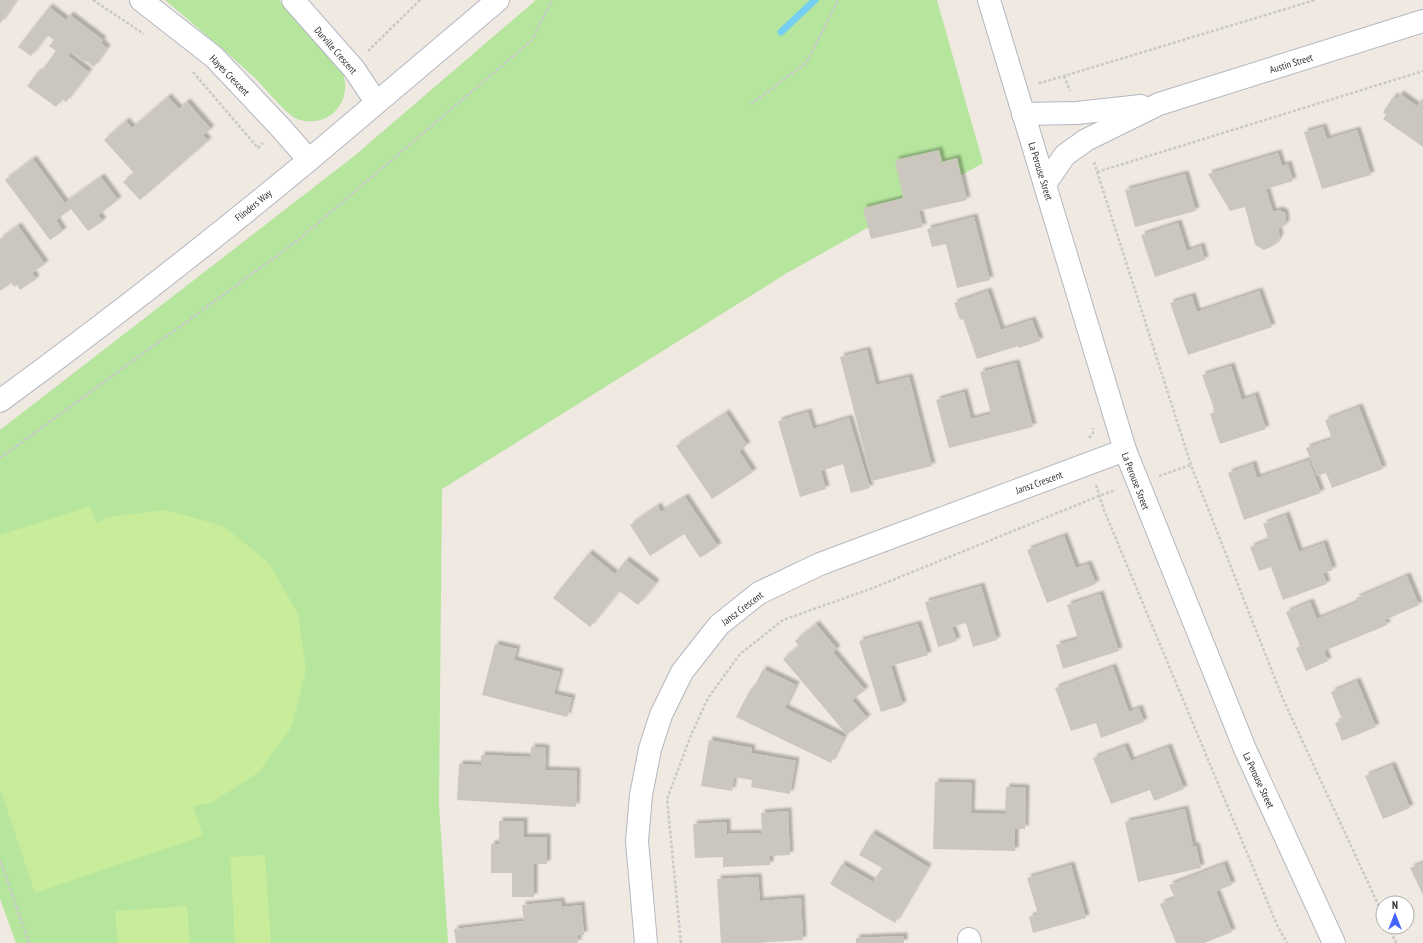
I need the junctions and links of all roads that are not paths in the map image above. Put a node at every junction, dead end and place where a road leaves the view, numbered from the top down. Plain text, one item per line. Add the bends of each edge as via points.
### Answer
1 (141, 0) edge
2 (293, 0) edge
3 (498, 0) edge
4 (989, 0) edge
5 (1423, 22) edge
6 (376, 102) junction
7 (1158, 104) junction
8 (1023, 114) junction
9 (309, 160) junction
10 (1045, 184) junction
11 (0, 401) edge
12 (1124, 450) junction
13 (646, 943) edge
14 (1334, 943) edge

1 - 9 street, Hayes Crescent via 214,57
2 - 6 street, Durville Crescent via 354,69
3 - 6 street, Flinders Way
4 - 8 street, La Perouse Street
5 - 7 street, Austin Street
6 - 9 street, Flinders Way
7 - 8 street, Austin Street via 1077,113
7 - 10 street, Austin Street via 1086,140 1065,155
8 - 10 street, La Perouse Street
9 - 11 street, Flinders Way via 81,342
10 - 12 street, La Perouse Street
12 - 13 street, Jansz Crescent via 820,564 759,592 719,625 682,672 661,715 650,749 641,795 637,841
12 - 14 street, La Perouse Street via 1245,749

